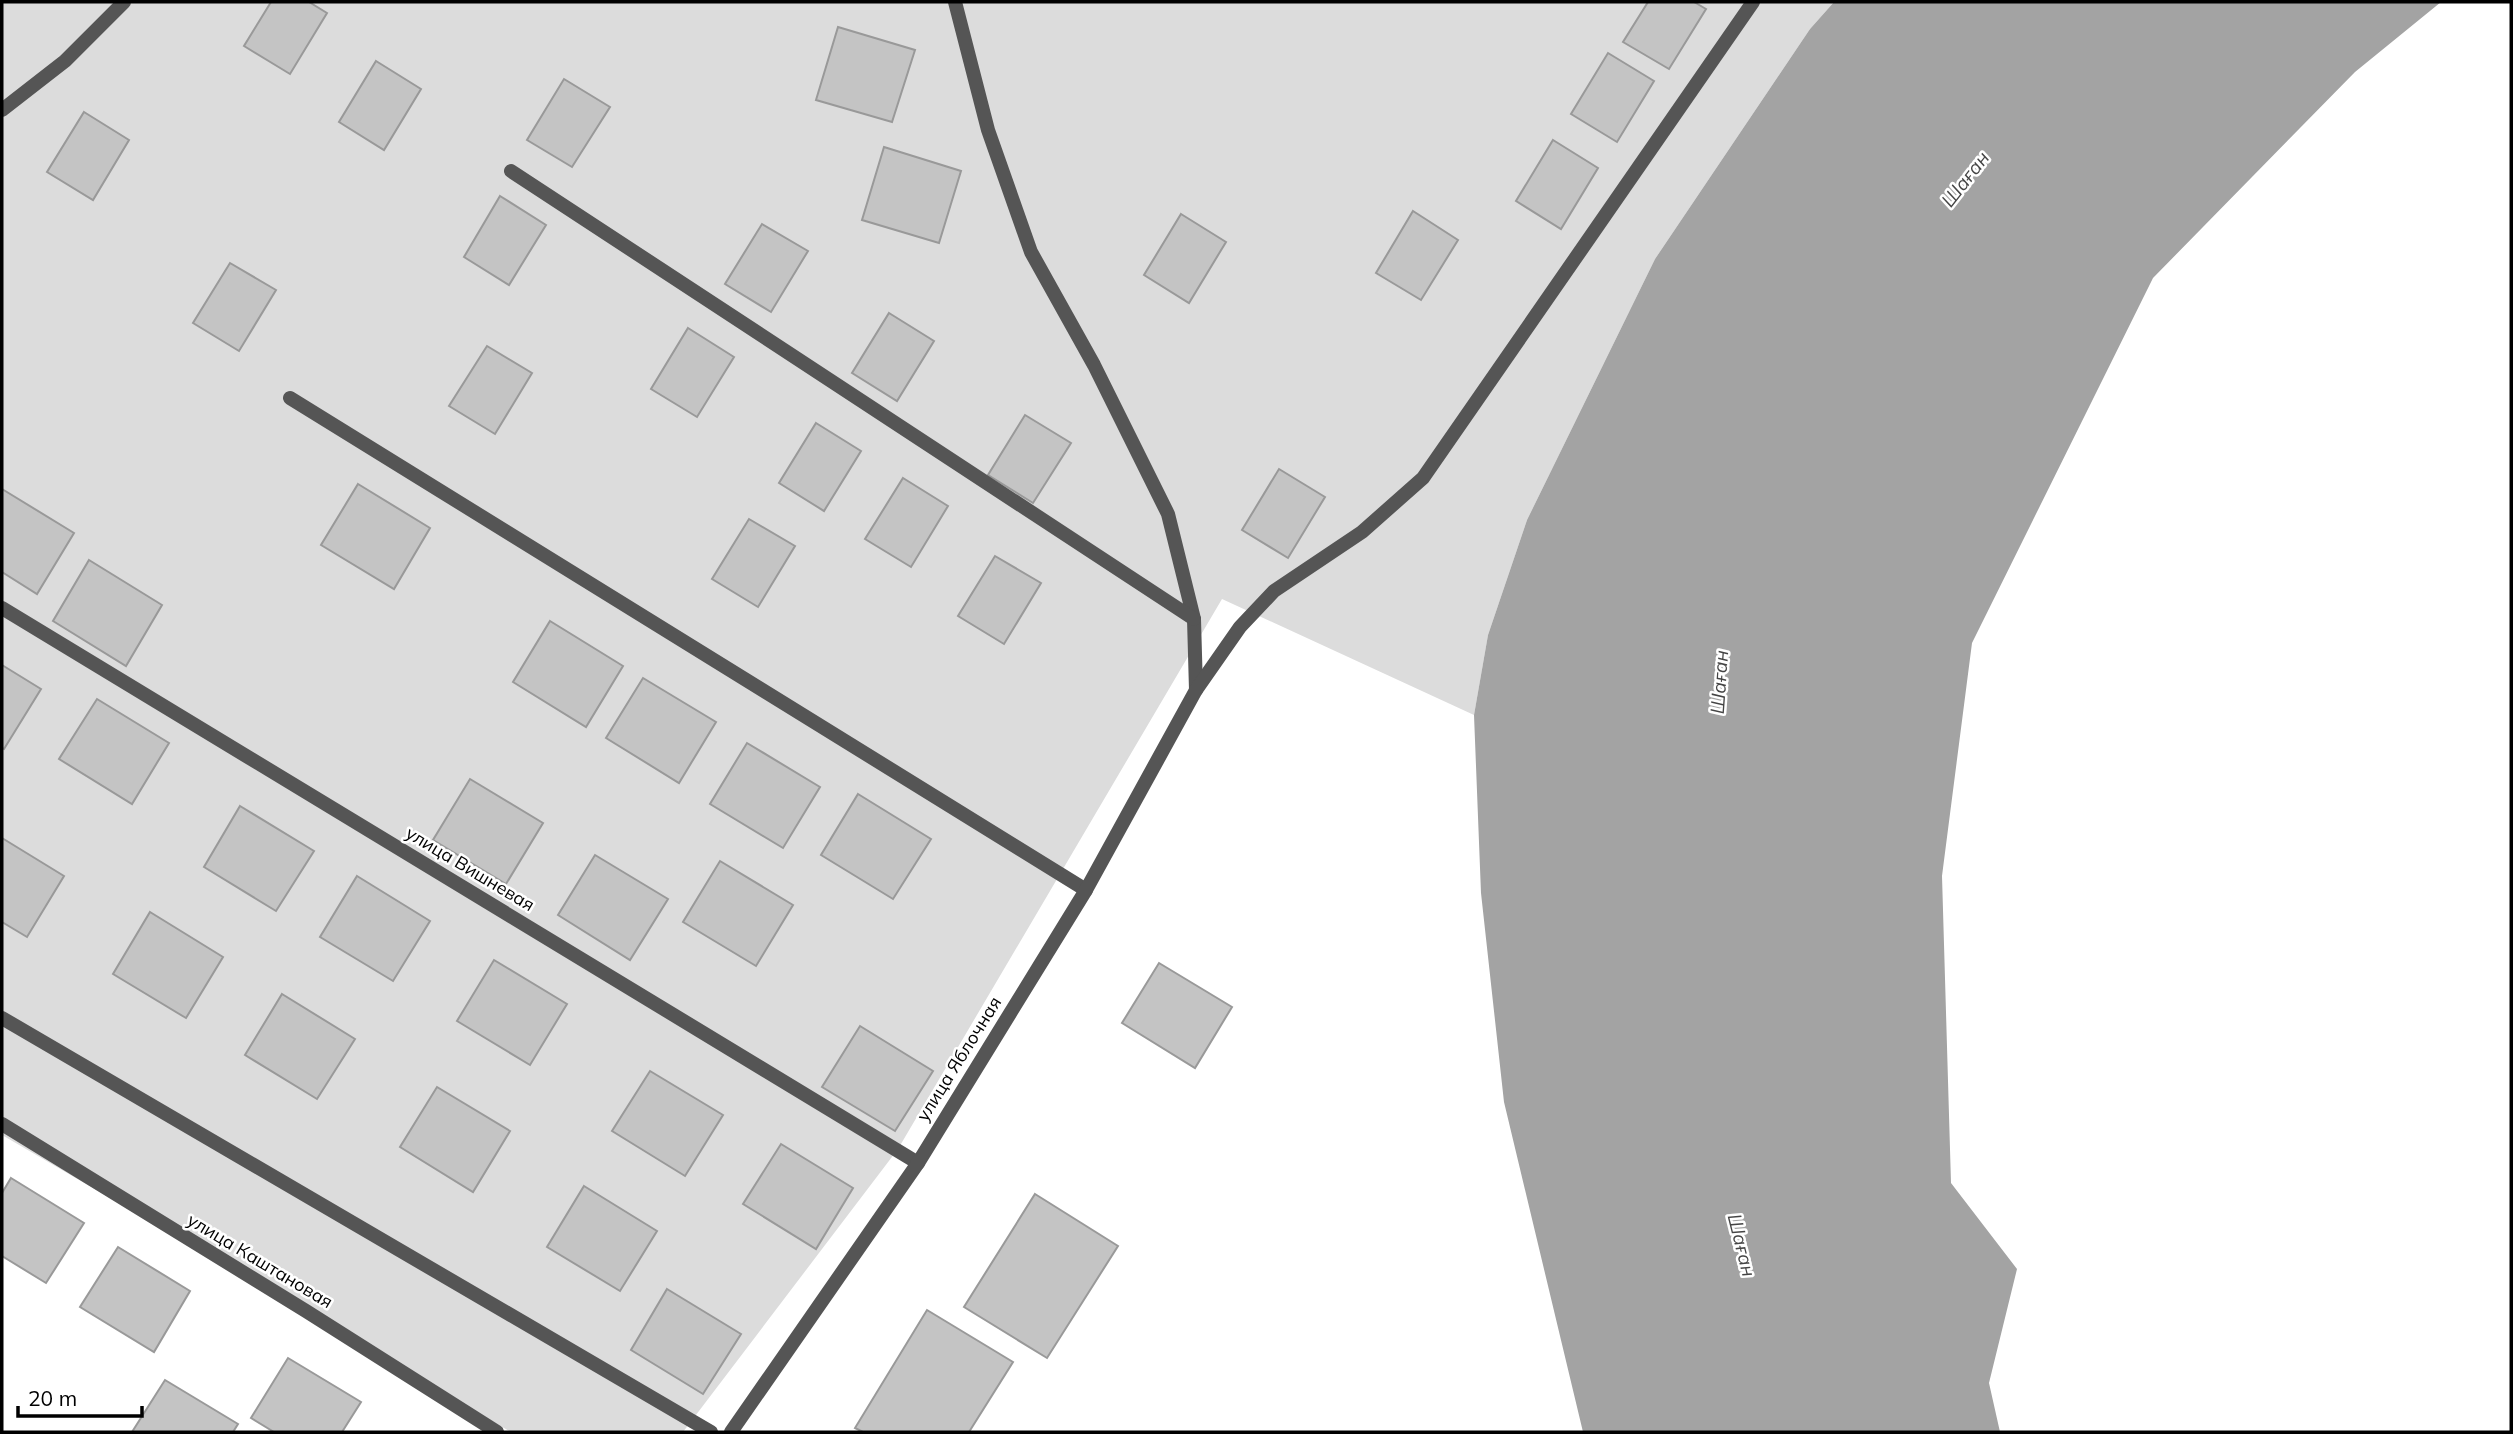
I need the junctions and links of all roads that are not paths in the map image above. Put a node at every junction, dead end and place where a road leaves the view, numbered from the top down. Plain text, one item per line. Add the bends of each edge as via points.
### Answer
1 (124, 2) edge
2 (955, 2) edge
3 (1753, 2) edge
4 (2, 110) edge
5 (511, 171) dead end
6 (290, 398) dead end
7 (2, 608) edge
8 (1194, 619) junction
9 (1196, 690) junction
10 (1086, 890) junction
11 (2, 1018) edge
12 (2, 1124) edge
13 (918, 1163) junction
14 (497, 1432) edge
15 (711, 1432) edge
16 (731, 1432) edge

1 - 4 street via 65,61
2 - 8 street via 988,130 1031,252 1168,514
3 - 9 street, улица Яблочная via 1423,478 1362,533 1274,591 1240,627
5 - 8 street
6 - 10 street
7 - 13 street, улица Вишневая
8 - 9 street
9 - 10 street, улица Яблочная
10 - 13 street, улица Яблочная
11 - 15 street
12 - 14 street, улица Каштановая
13 - 16 street, улица Яблочная

